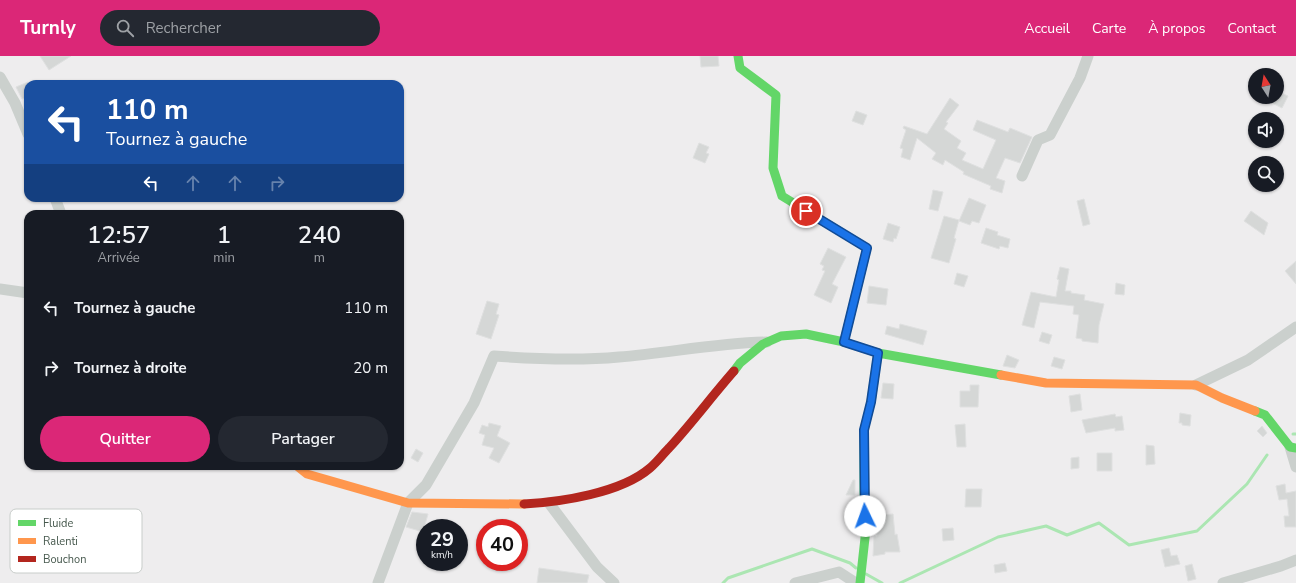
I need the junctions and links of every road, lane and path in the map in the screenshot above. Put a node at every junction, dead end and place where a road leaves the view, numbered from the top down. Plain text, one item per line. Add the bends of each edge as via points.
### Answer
1 (738, 56) edge
2 (1088, 56) edge
3 (0, 77) edge
4 (24, 124) edge
5 (1022, 176) dead end
6 (0, 288) edge
7 (24, 292) edge
8 (1296, 327) edge
9 (767, 342) junction
10 (844, 342) junction
11 (878, 353) junction
12 (1196, 385) junction
13 (1293, 447) edge
14 (1296, 467) edge
15 (302, 470) edge
16 (408, 503) junction
17 (549, 503) junction
18 (1296, 560) edge
19 (378, 583) edge
20 (614, 583) edge
21 (795, 583) edge
22 (856, 583) edge
23 (860, 583) edge
24 (1223, 583) edge

1 - 10 street via 740,68 776,95 773,168 782,196 867,248
2 - 5 street via 1080,78 1050,135 1038,140
3 - 4 street
6 - 7 street
8 - 12 street via 1248,360
9 - 10 street via 781,336 806,334
9 - 16 street via 618,357 552,360 494,356 474,403 426,486
9 - 17 street via 740,363 650,468 597,494
10 - 11 street
11 - 12 street via 1046,383
11 - 23 street via 864,430 866,529
12 - 13 street via 1265,415
13 - 14 street
15 - 16 street via 307,474
16 - 17 street
16 - 19 street
17 - 20 street via 597,567
18 - 24 street
21 - 22 street via 839,572

